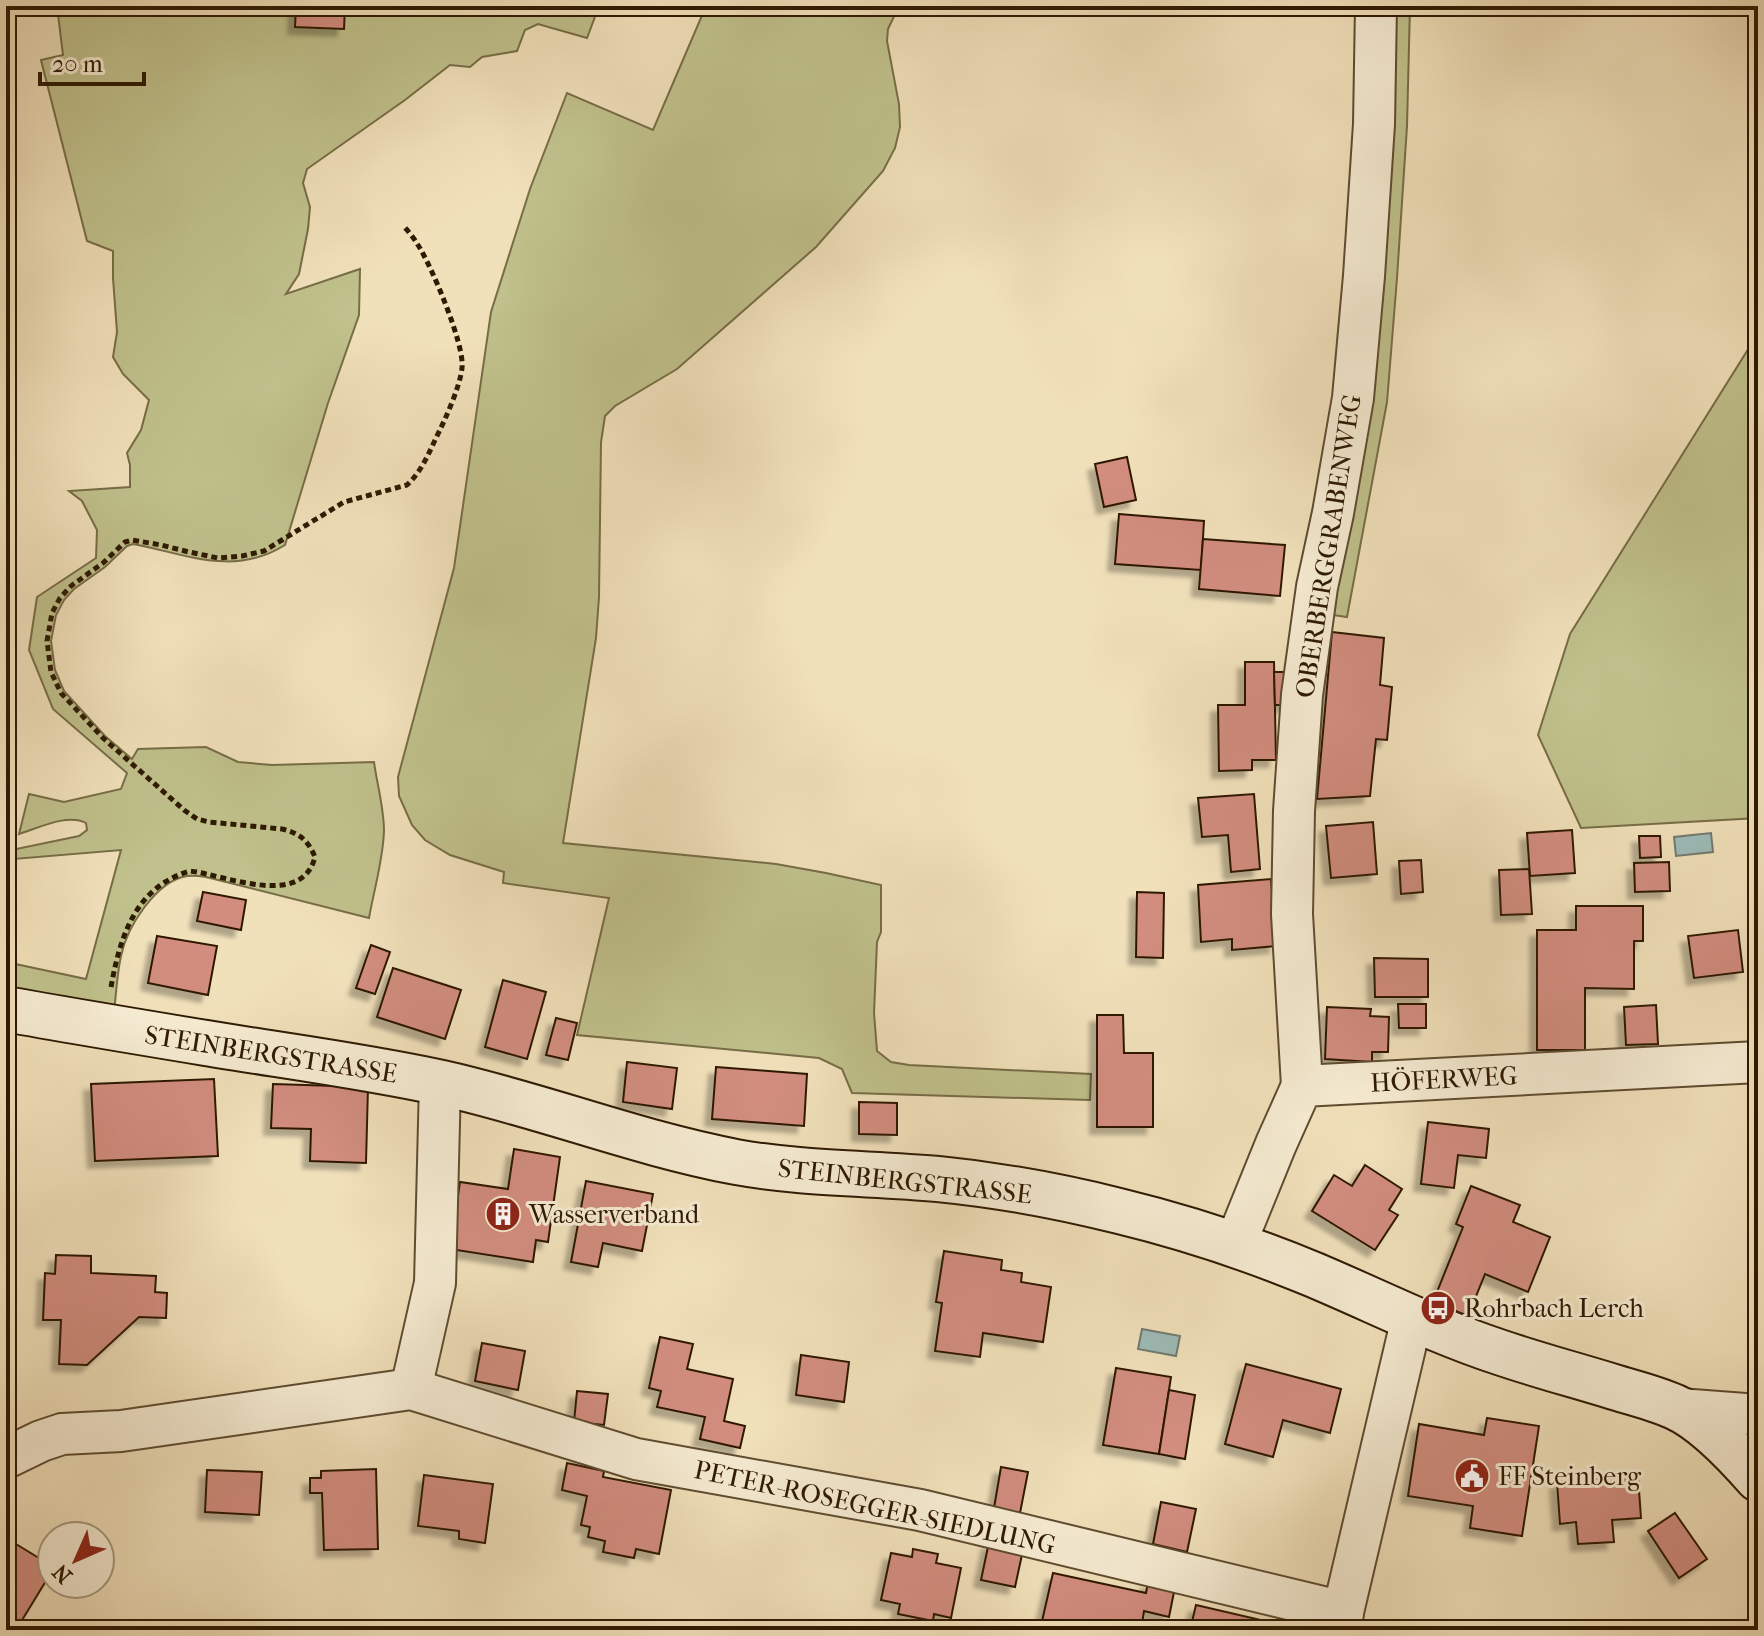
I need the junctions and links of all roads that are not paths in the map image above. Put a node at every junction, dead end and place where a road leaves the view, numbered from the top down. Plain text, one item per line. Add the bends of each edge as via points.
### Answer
1 (1376, 6) edge
2 (6, 1009) edge
3 (1758, 1062) edge
4 (440, 1083) junction
5 (1302, 1086) junction
6 (1235, 1245) junction
7 (1412, 1318) junction
8 (411, 1389) junction
9 (1679, 1409) junction
10 (1758, 1415) edge
11 (6, 1458) edge
12 (1758, 1479) edge
13 (1342, 1621) edge

1 - 5 street, OBERBERGGRABENWEG via 1374,124 1353,398 1315,602 1294,811 1292,914
2 - 4 main road, STEINBERGSTRASSE
3 - 5 street, HÖFERWEG
4 - 6 main road, STEINBERGSTRASSE via 736,1162 984,1184 1122,1212
4 - 8 street via 435,1283
5 - 6 street
6 - 7 main road, STEINBERGSTRASSE
7 - 9 main road, STEINBERGSTRASSE via 1497,1352
7 - 13 street, PETER-ROSEGGER-SIEDLUNG
8 - 11 street, PETER-ROSEGGER-SIEDLUNG via 121,1431 62,1434
8 - 13 street, PETER-ROSEGGER-SIEDLUNG via 636,1459 920,1510
9 - 10 street
9 - 12 main road, STEINBERGSTRASSE via 1711,1432

